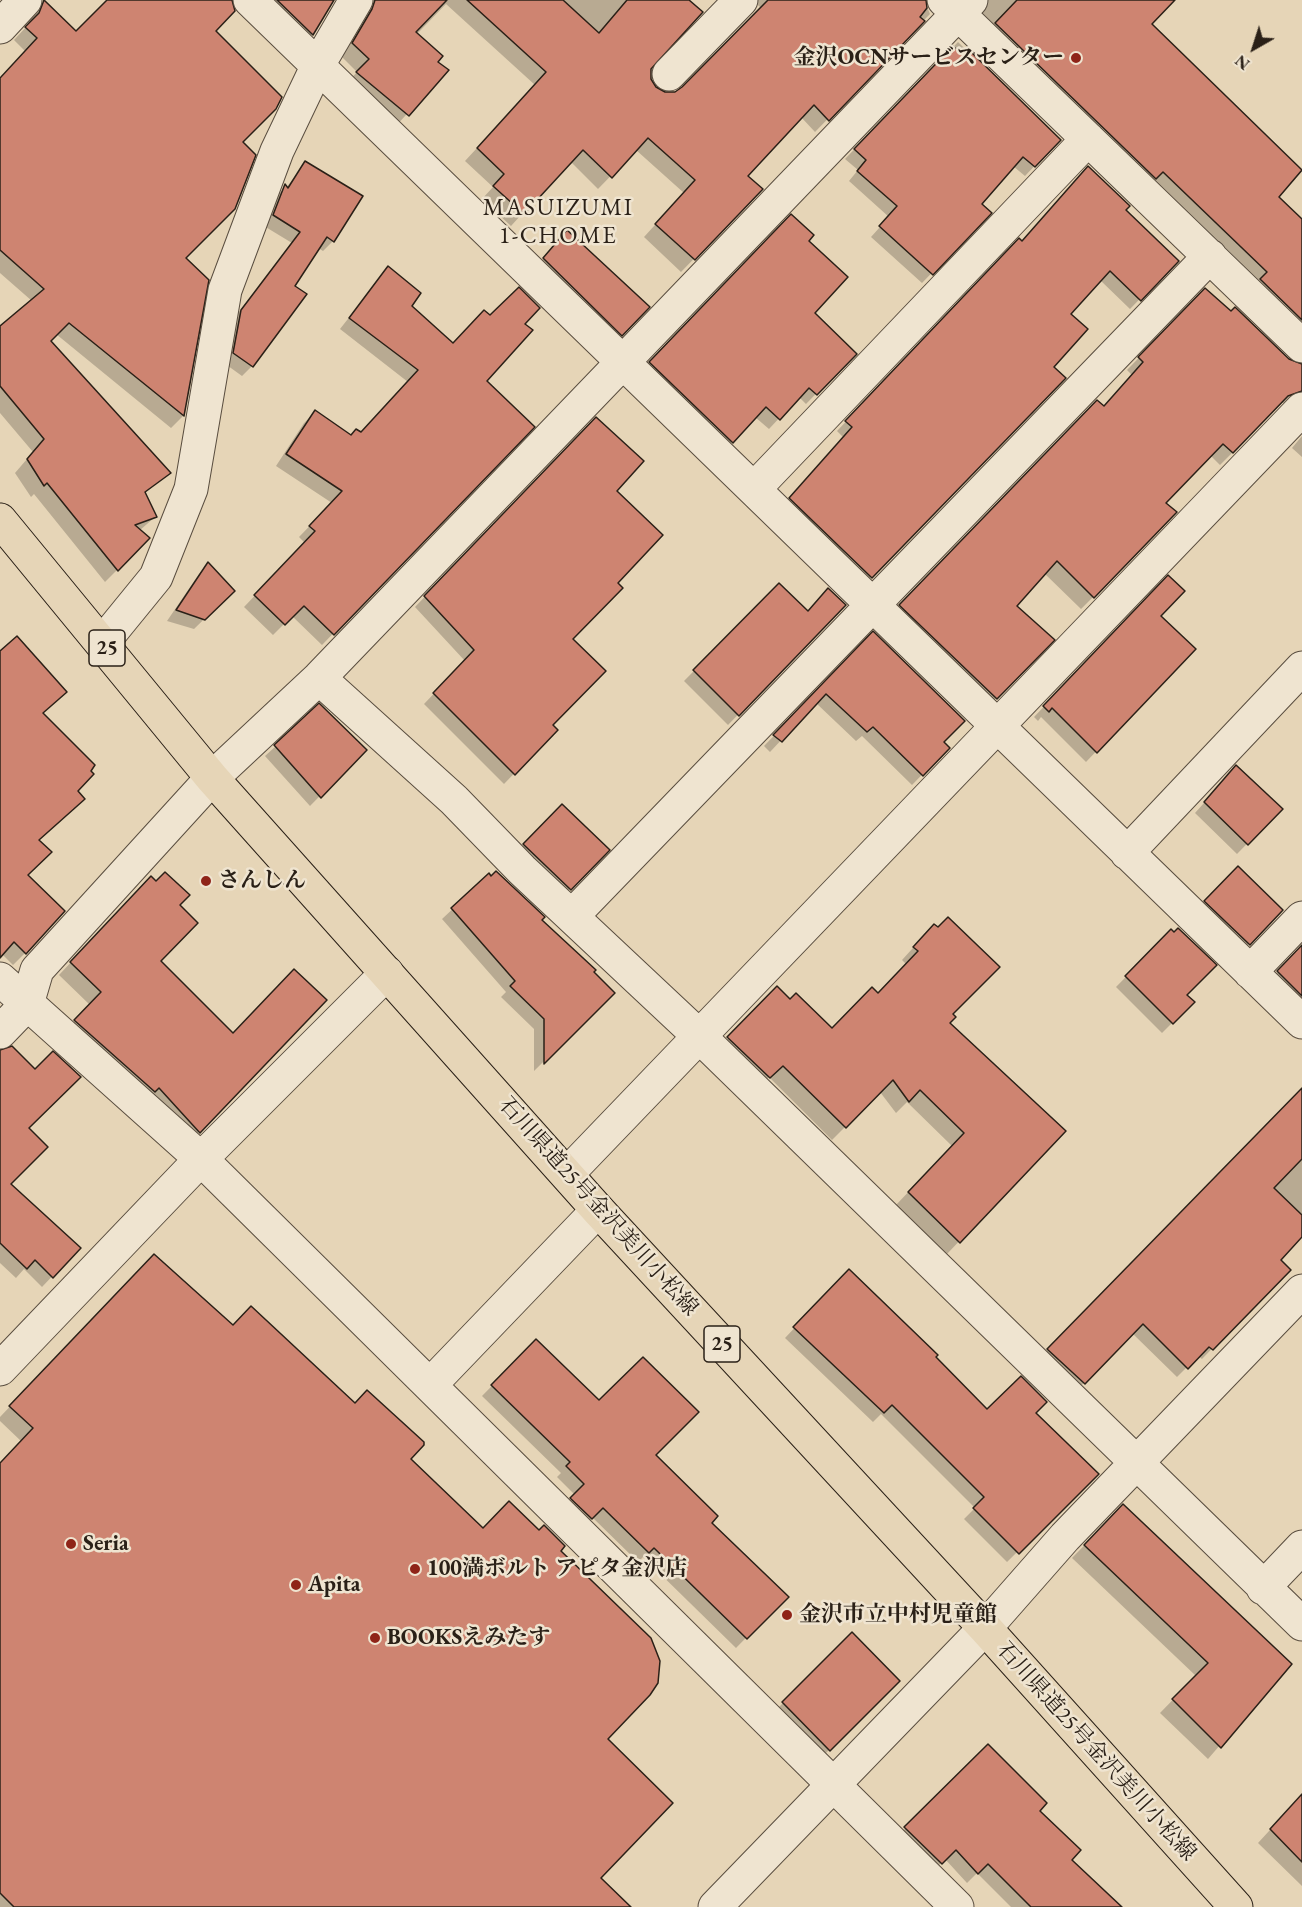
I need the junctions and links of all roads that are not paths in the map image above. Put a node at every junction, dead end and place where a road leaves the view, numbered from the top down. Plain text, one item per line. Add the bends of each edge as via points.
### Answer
1 (25, 0) edge
2 (250, 0) edge
3 (356, 0) edge
4 (741, 0) edge
5 (958, 4) edge
6 (0, 27) edge
7 (318, 65) junction
8 (669, 74) dead end
9 (1089, 139) junction
10 (1210, 256) junction
11 (1302, 346) edge
12 (622, 361) junction
13 (1302, 409) edge
14 (754, 489) junction
15 (0, 520) edge
16 (873, 605) junction
17 (103, 642) junction
18 (1302, 668) edge
19 (319, 678) junction
20 (998, 726) junction
21 (212, 778) junction
22 (1127, 853) junction
23 (572, 916) junction
24 (1302, 918) edge
25 (1250, 972) junction
26 (387, 973) junction
27 (0, 979) edge
28 (27, 1004) junction
29 (1302, 1022) edge
30 (0, 1032) edge
31 (699, 1036) junction
32 (201, 1159) junction
33 (567, 1174) junction
34 (598, 1210) junction
35 (1302, 1291) edge
36 (0, 1369) edge
37 (430, 1385) junction
38 (1136, 1463) junction
39 (1302, 1547) edge
40 (1263, 1588) junction
41 (1302, 1624) edge
42 (985, 1628) junction
43 (834, 1785) junction
44 (715, 1907) edge
45 (957, 1907) edge
46 (1236, 1907) edge

1 - 6 street
2 - 7 street
3 - 7 street
4 - 8 street
5 - 9 street
5 - 12 street
7 - 12 street
7 - 17 street via 277,151 225,290 191,489 156,577
9 - 10 street
9 - 14 street
10 - 11 street
10 - 16 street
12 - 14 street
12 - 19 street
13 - 20 street
14 - 16 street
15 - 17 main road, 石川県道25号金沢美川小松線 / 25
16 - 20 street
16 - 23 street
17 - 21 main road, 石川県道25号金沢美川小松線 / 25
18 - 22 street
19 - 21 street
19 - 23 street via 454,800
20 - 22 street
20 - 31 street
21 - 26 main road, 石川県道25号金沢美川小松線 / 25
21 - 28 street via 37,970
22 - 25 street
23 - 31 street
24 - 25 street
25 - 29 street
26 - 32 street
26 - 33 main road, 石川県道25号金沢美川小松線 / 25
27 - 28 street
28 - 30 street
28 - 32 street
31 - 33 street
31 - 38 street
32 - 36 street
32 - 37 street
33 - 34 main road, 石川県道25号金沢美川小松線 / 25
34 - 37 street
34 - 42 main road, 石川県道25号金沢美川小松線 / 25
35 - 38 street
37 - 43 street
38 - 40 street
38 - 42 street
39 - 40 street
40 - 41 street
42 - 43 street
42 - 46 main road, 石川県道25号金沢美川小松線 / 25
43 - 44 street
43 - 45 street

